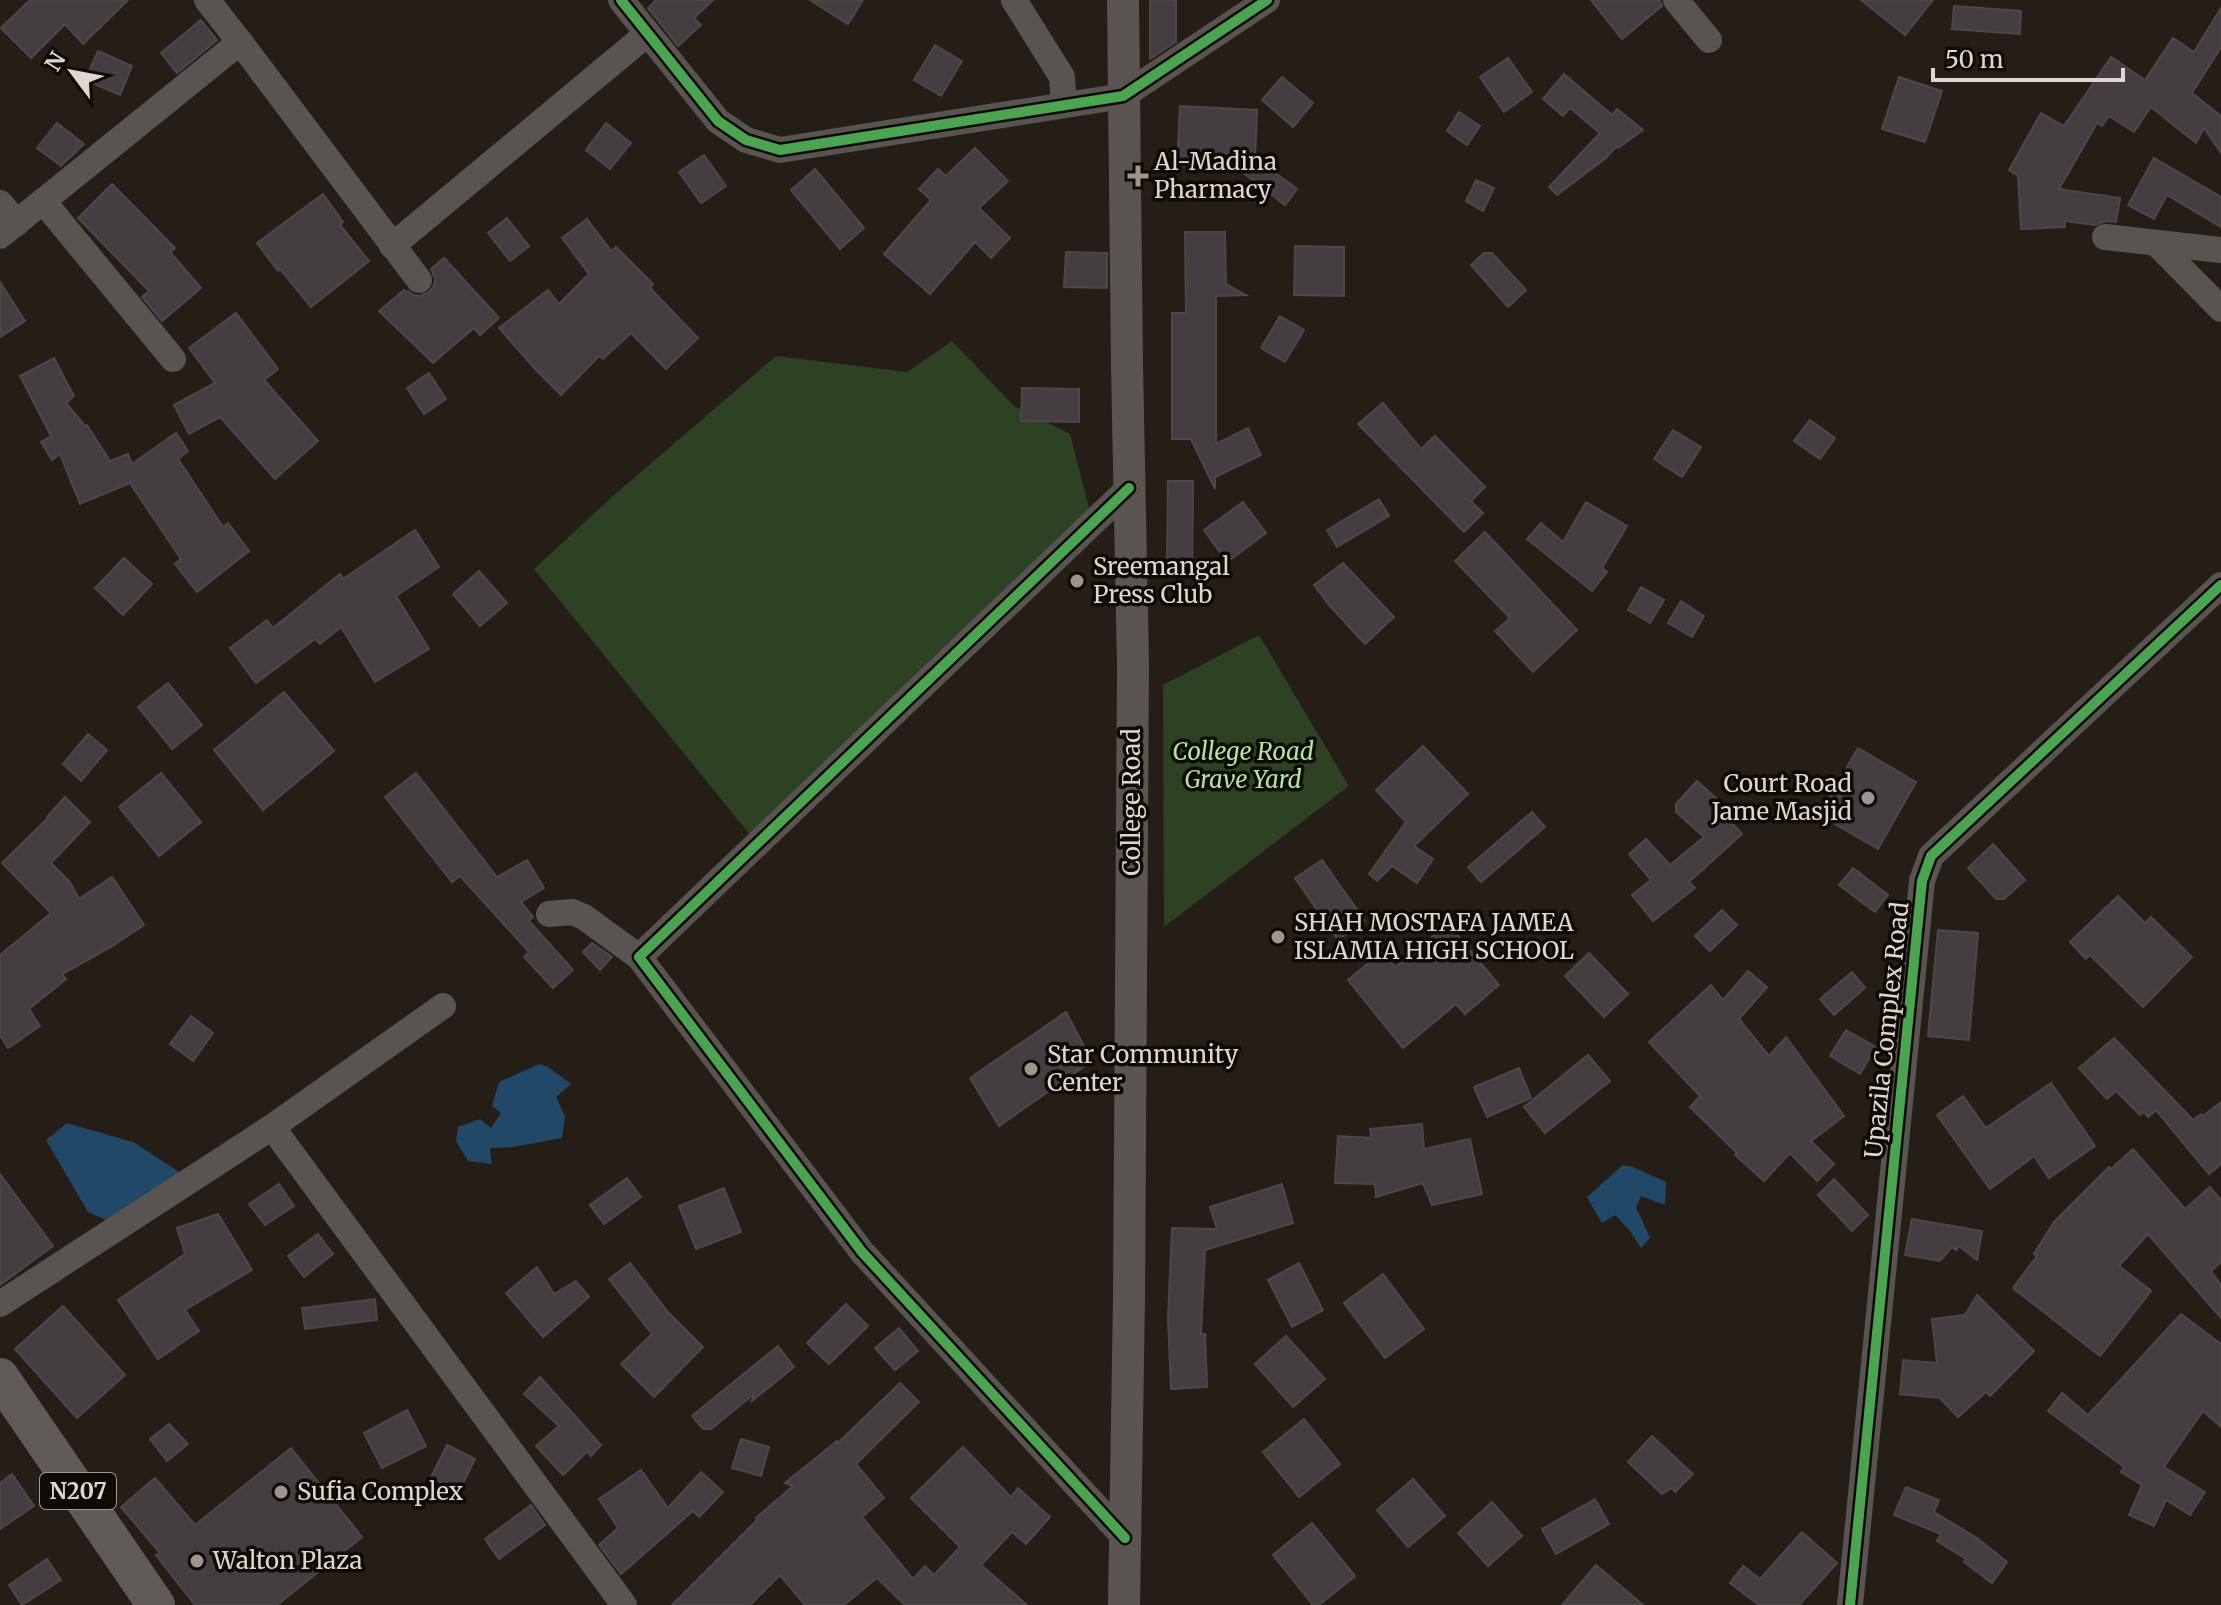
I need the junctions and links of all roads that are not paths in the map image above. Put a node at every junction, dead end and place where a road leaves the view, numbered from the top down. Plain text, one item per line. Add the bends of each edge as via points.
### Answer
1 (207, 0) edge
2 (621, 0) edge
3 (1014, 0) edge
4 (1123, 0) edge
5 (1267, 0) edge
6 (1676, 0) edge
7 (647, 34) junction
8 (1709, 40) dead end
9 (240, 42) junction
10 (1123, 96) junction
11 (1064, 105) junction
12 (43, 201) junction
13 (6, 220) edge
14 (2105, 237) dead end
15 (2156, 243) junction
16 (392, 246) junction
17 (2221, 250) edge
18 (419, 280) dead end
19 (2221, 309) edge
20 (173, 359) dead end
21 (1129, 488) junction
22 (2221, 585) edge
23 (549, 914) dead end
24 (639, 957) junction
25 (443, 1006) dead end
26 (272, 1127) junction
27 (0, 1304) edge
28 (0, 1377) edge
29 (1125, 1538) junction
30 (156, 1605) edge
31 (624, 1605) edge
32 (1124, 1605) edge
33 (1850, 1605) edge

1 - 9 street
2 - 7 street
3 - 11 street via 1062,77
4 - 10 main road, College Road
5 - 10 street
6 - 8 street
7 - 11 street via 718,121 746,140 780,150
7 - 16 street
9 - 12 street
9 - 16 street
10 - 11 street
10 - 21 main road, College Road
12 - 13 street
12 - 20 street
14 - 15 street
15 - 17 street
15 - 19 street
16 - 18 street
21 - 24 street
21 - 29 main road, College Road via 1133,696
22 - 33 street, Upazila Complex Road via 1931,856 1922,881
23 - 24 street via 584,917
24 - 29 street via 862,1252
25 - 26 street
26 - 27 street
26 - 31 street
28 - 30 highway, N207
29 - 32 main road, College Road

